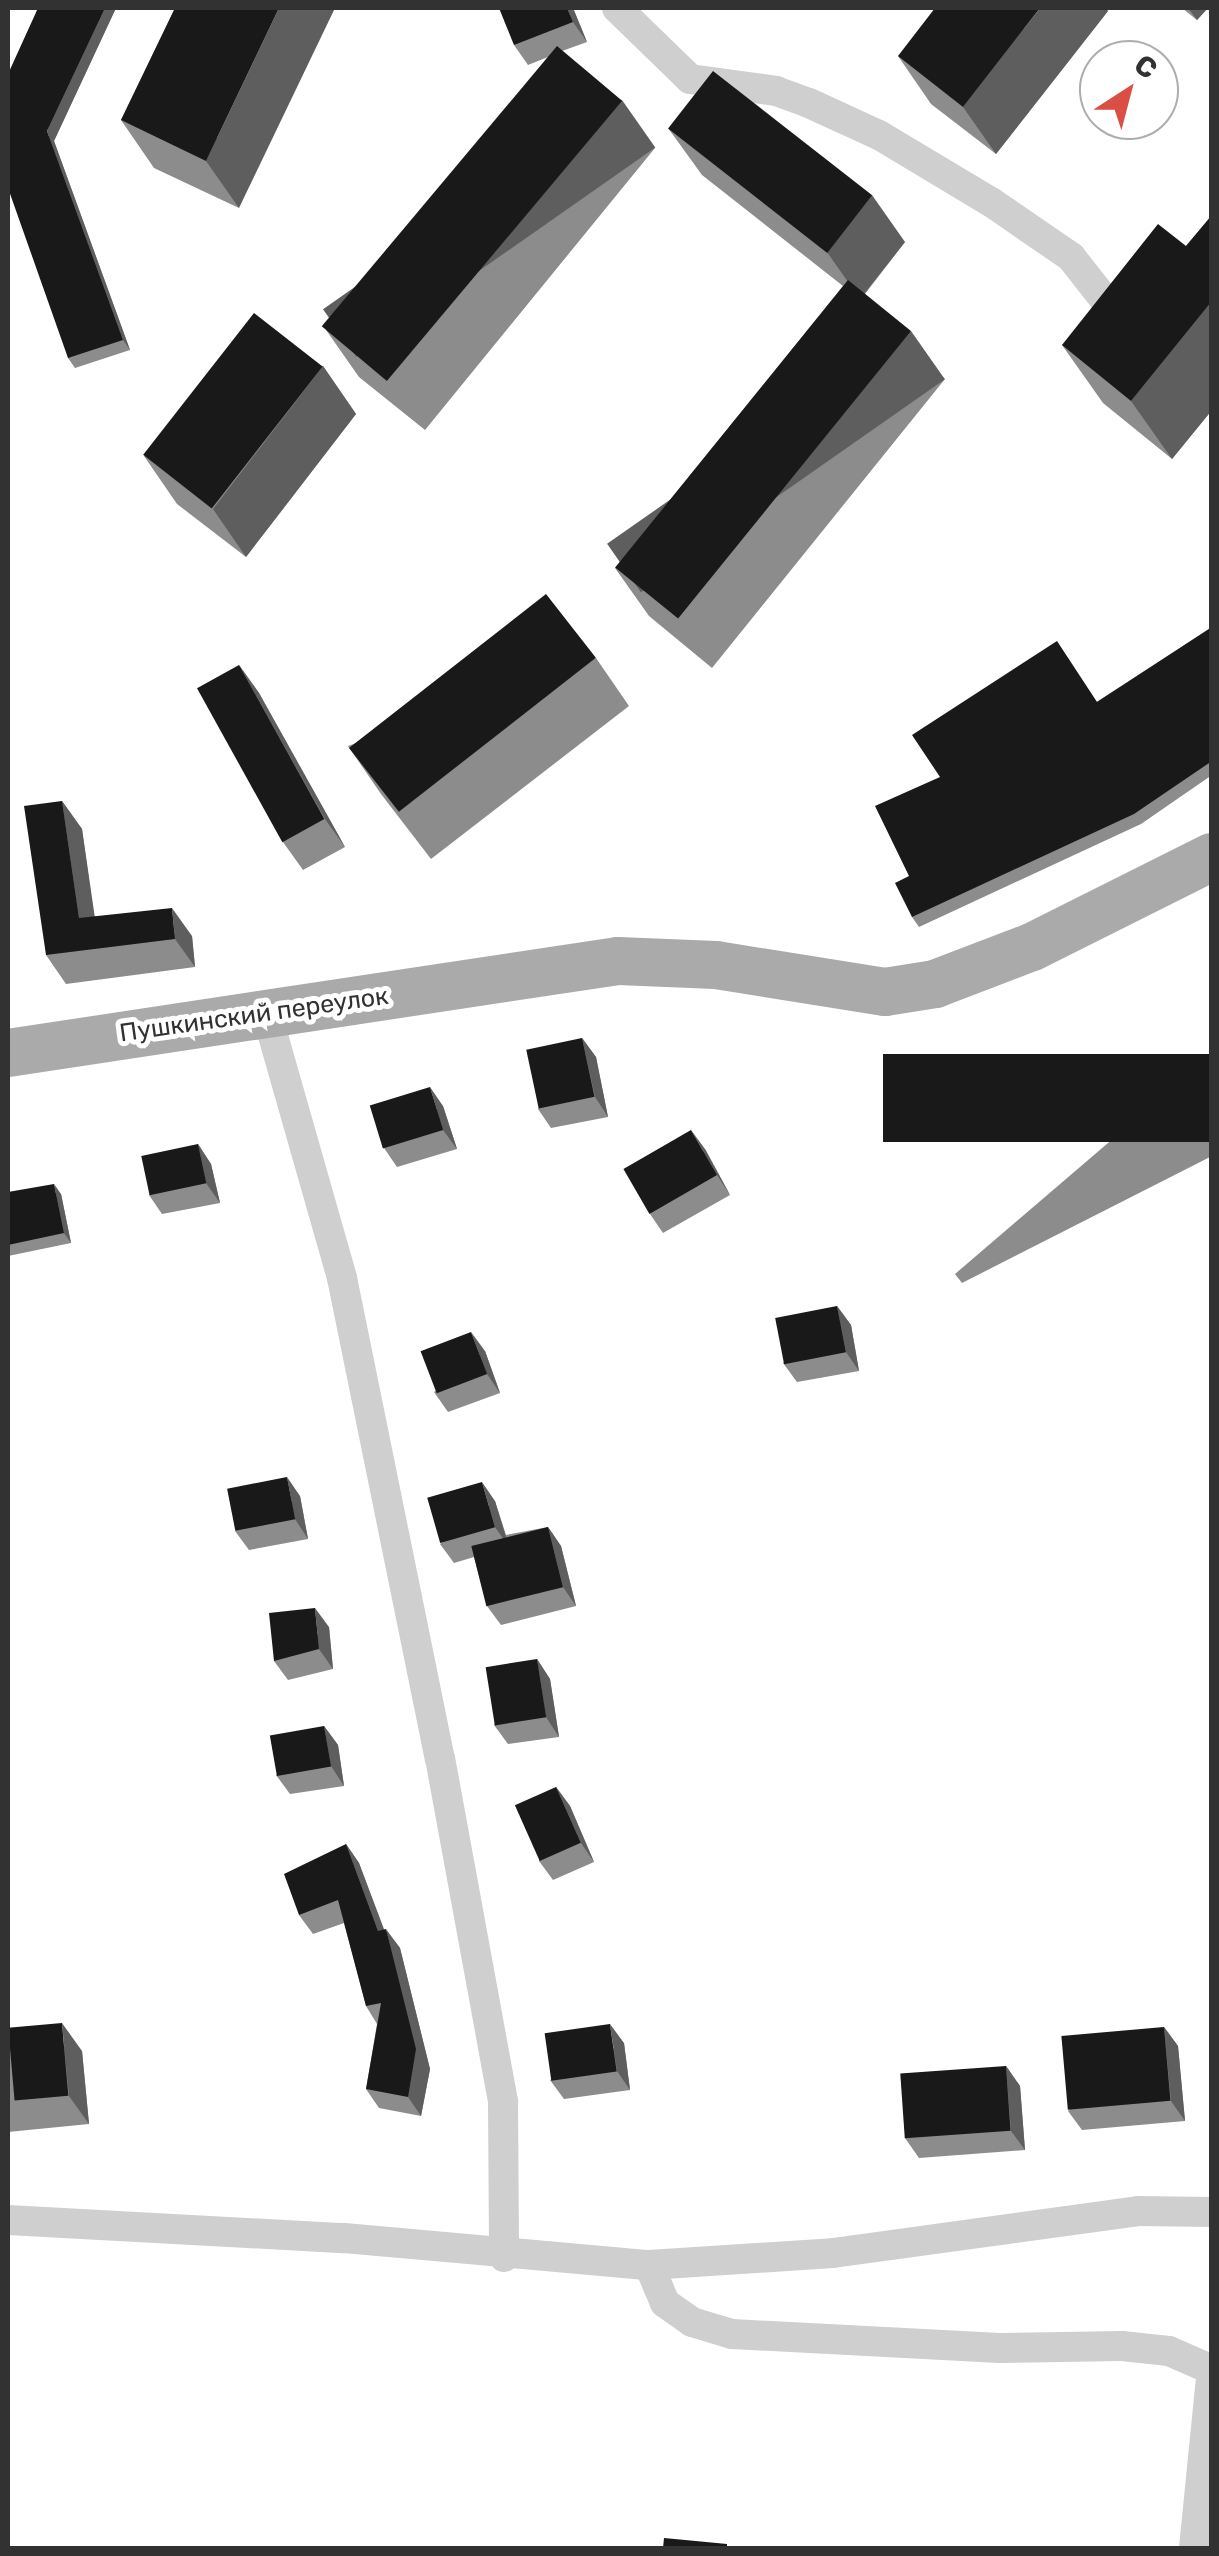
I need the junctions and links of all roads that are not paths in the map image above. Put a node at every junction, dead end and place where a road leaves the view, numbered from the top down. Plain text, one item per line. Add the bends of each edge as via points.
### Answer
1 (618, 8) edge
2 (1124, 323) edge
3 (1212, 856) edge
4 (266, 1011) junction
5 (8, 1052) edge
6 (1212, 2212) edge
7 (8, 2220) edge
8 (504, 2257) junction
9 (649, 2266) junction
10 (1211, 2369) edge
11 (1194, 2548) edge

1 - 2 street via 690,79 776,91 880,135 1071,257
3 - 4 main road, Пушкинский переулок via 1032,947 935,984 885,992 716,965 618,961
4 - 5 main road, Пушкинский переулок
4 - 8 street via 342,1278 440,1758 504,2102
6 - 9 street via 1138,2211 833,2254
7 - 8 street via 344,2238
8 - 9 street
9 - 10 street via 666,2303 692,2322 732,2334 1000,2348 1122,2346 1170,2351
10 - 11 street

